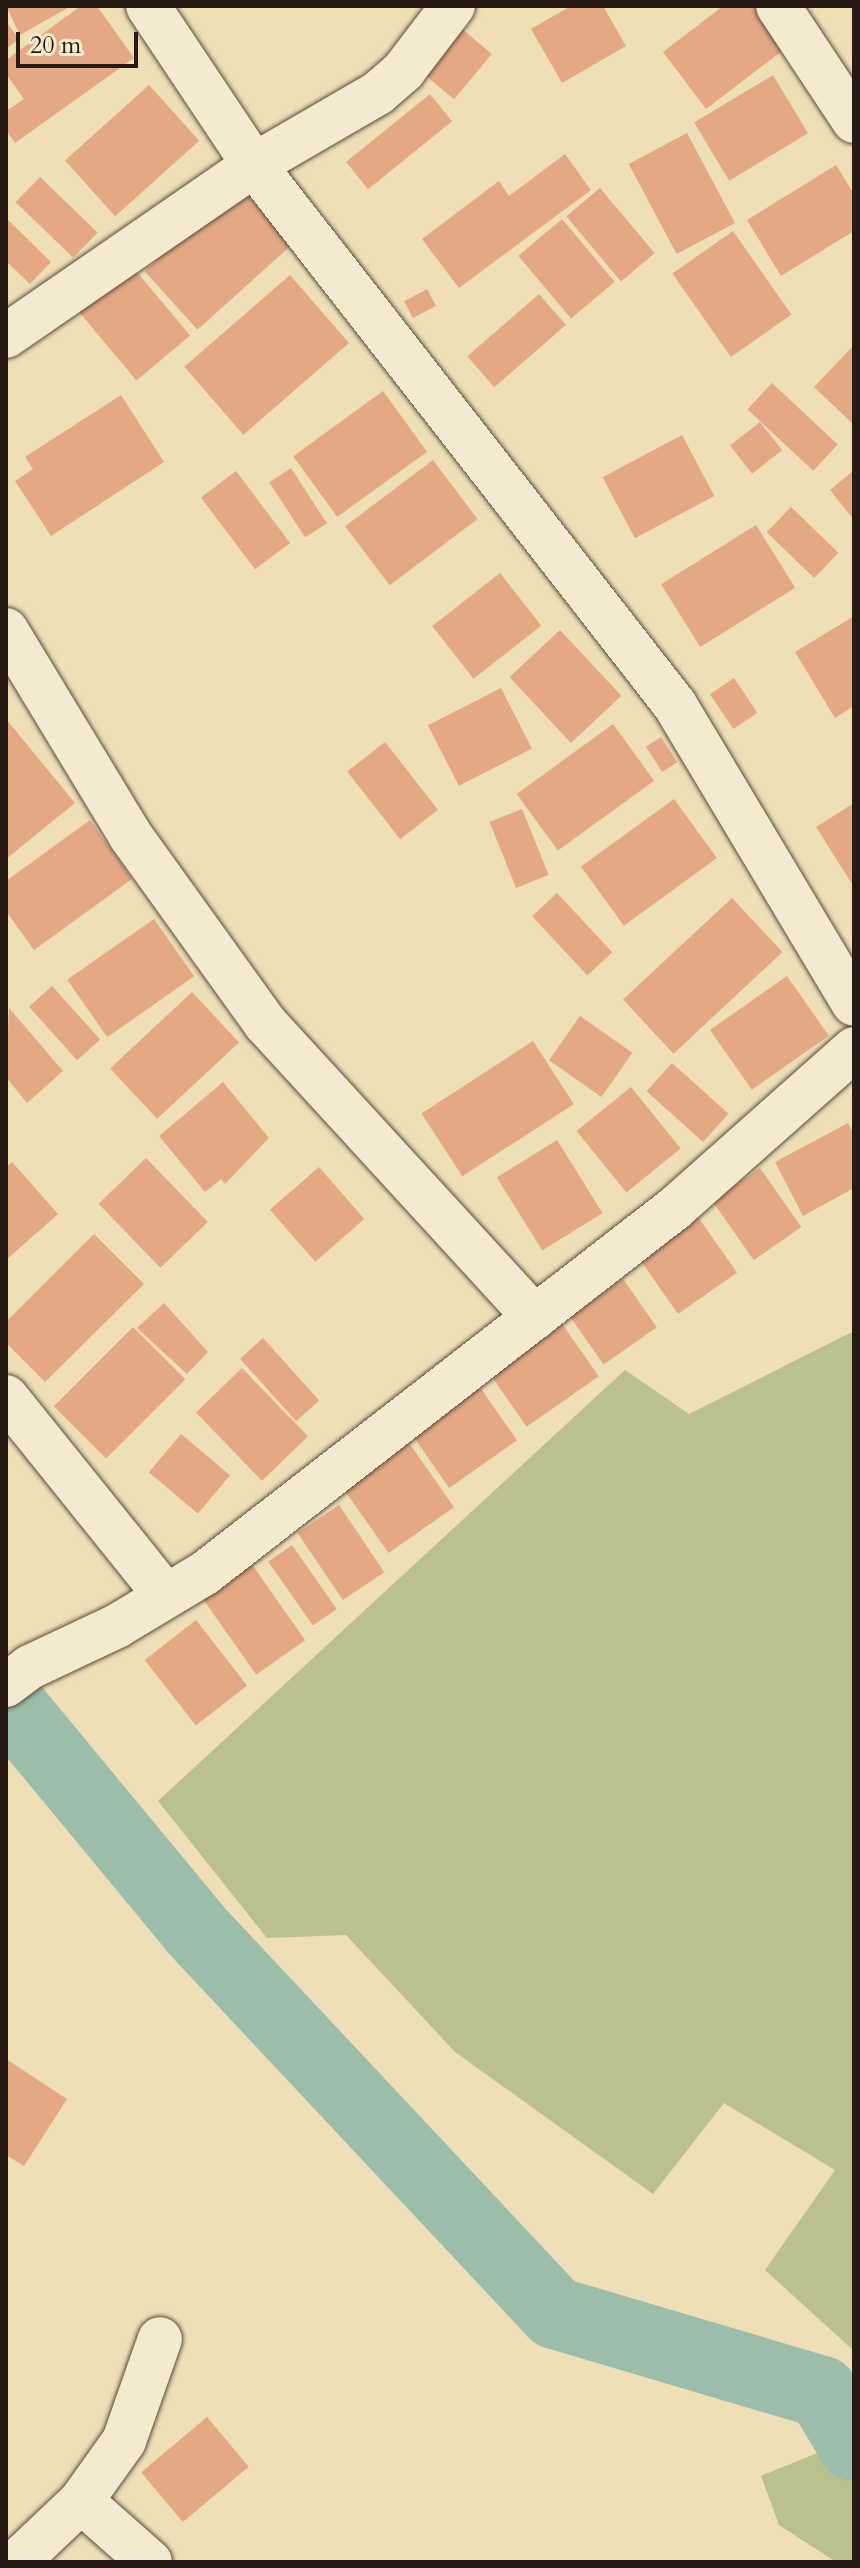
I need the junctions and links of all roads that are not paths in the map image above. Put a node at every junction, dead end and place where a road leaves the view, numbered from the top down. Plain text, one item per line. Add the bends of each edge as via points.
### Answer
1 (148, 6) edge
2 (453, 6) edge
3 (778, 6) edge
4 (854, 121) edge
5 (254, 165) junction
6 (6, 336) edge
7 (6, 630) edge
8 (854, 1004) edge
9 (854, 1049) edge
10 (535, 1318) junction
11 (6, 1397) edge
12 (166, 1596) junction
13 (6, 1685) edge
14 (160, 2339) dead end
15 (81, 2501) junction
16 (17, 2562) edge
17 (150, 2562) edge

1 - 5 street
2 - 5 street via 404,70 378,93
3 - 4 street
5 - 6 street
5 - 8 street via 636,650 675,705
7 - 10 street via 130,835 257,1012
9 - 10 street via 674,1209
10 - 12 street via 217,1564
11 - 12 street
12 - 13 street via 30,1667
14 - 15 street via 124,2441
15 - 16 street
15 - 17 street

